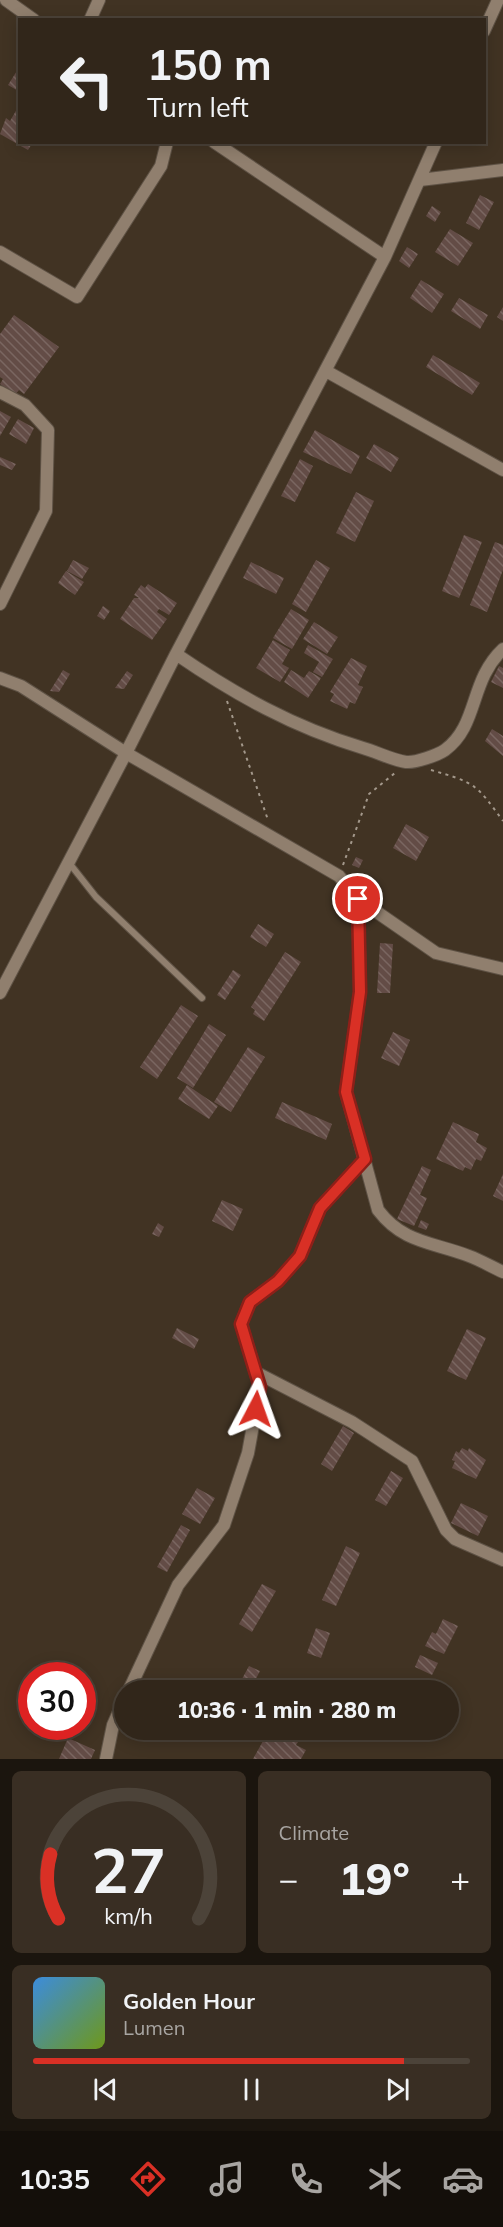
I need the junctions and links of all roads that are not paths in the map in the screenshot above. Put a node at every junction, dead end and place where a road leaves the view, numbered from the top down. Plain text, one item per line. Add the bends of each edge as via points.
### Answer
1 (6, 0) edge
2 (99, 0) edge
3 (498, 0) edge
4 (31, 18) edge
5 (91, 18) edge
6 (486, 27) edge
7 (166, 144) edge
8 (217, 144) edge
9 (435, 144) edge
10 (503, 170) edge
11 (420, 180) junction
12 (0, 252) edge
13 (385, 257) junction
14 (326, 371) junction
15 (0, 392) edge
16 (503, 470) edge
17 (0, 604) edge
18 (503, 649) edge
19 (176, 654) junction
20 (0, 678) edge
21 (126, 753) junction
22 (70, 864) junction
23 (358, 899) junction
24 (503, 969) edge
25 (0, 993) edge
26 (202, 998) dead end
27 (365, 1159) junction
28 (503, 1272) edge
29 (257, 1373) junction
30 (503, 1560) edge
31 (134, 1680) edge
32 (114, 1723) edge
33 (106, 1759) edge

1 - 4 street
2 - 5 street
3 - 6 street
7 - 12 street via 161,166 77,297
8 - 13 street
9 - 11 street
10 - 11 street
11 - 13 street
13 - 14 street
14 - 16 street
14 - 19 street
15 - 17 street via 25,405 48,430 46,511
18 - 19 street via 478,683 465,729 444,751 408,762 313,732 222,686
19 - 21 street
20 - 21 street via 21,686
21 - 22 street
21 - 23 street via 339,876
22 - 25 street
22 - 26 lane via 96,897
23 - 24 street via 436,953
23 - 27 street via 360,992 346,1092
27 - 28 street via 378,1210 390,1226 405,1236 470,1256
27 - 29 street via 320,1208 300,1256 278,1281 250,1302 241,1324
29 - 30 street via 352,1422 412,1461 455,1539
29 - 31 street via 260,1387 248,1454 224,1525 178,1585
32 - 33 street

